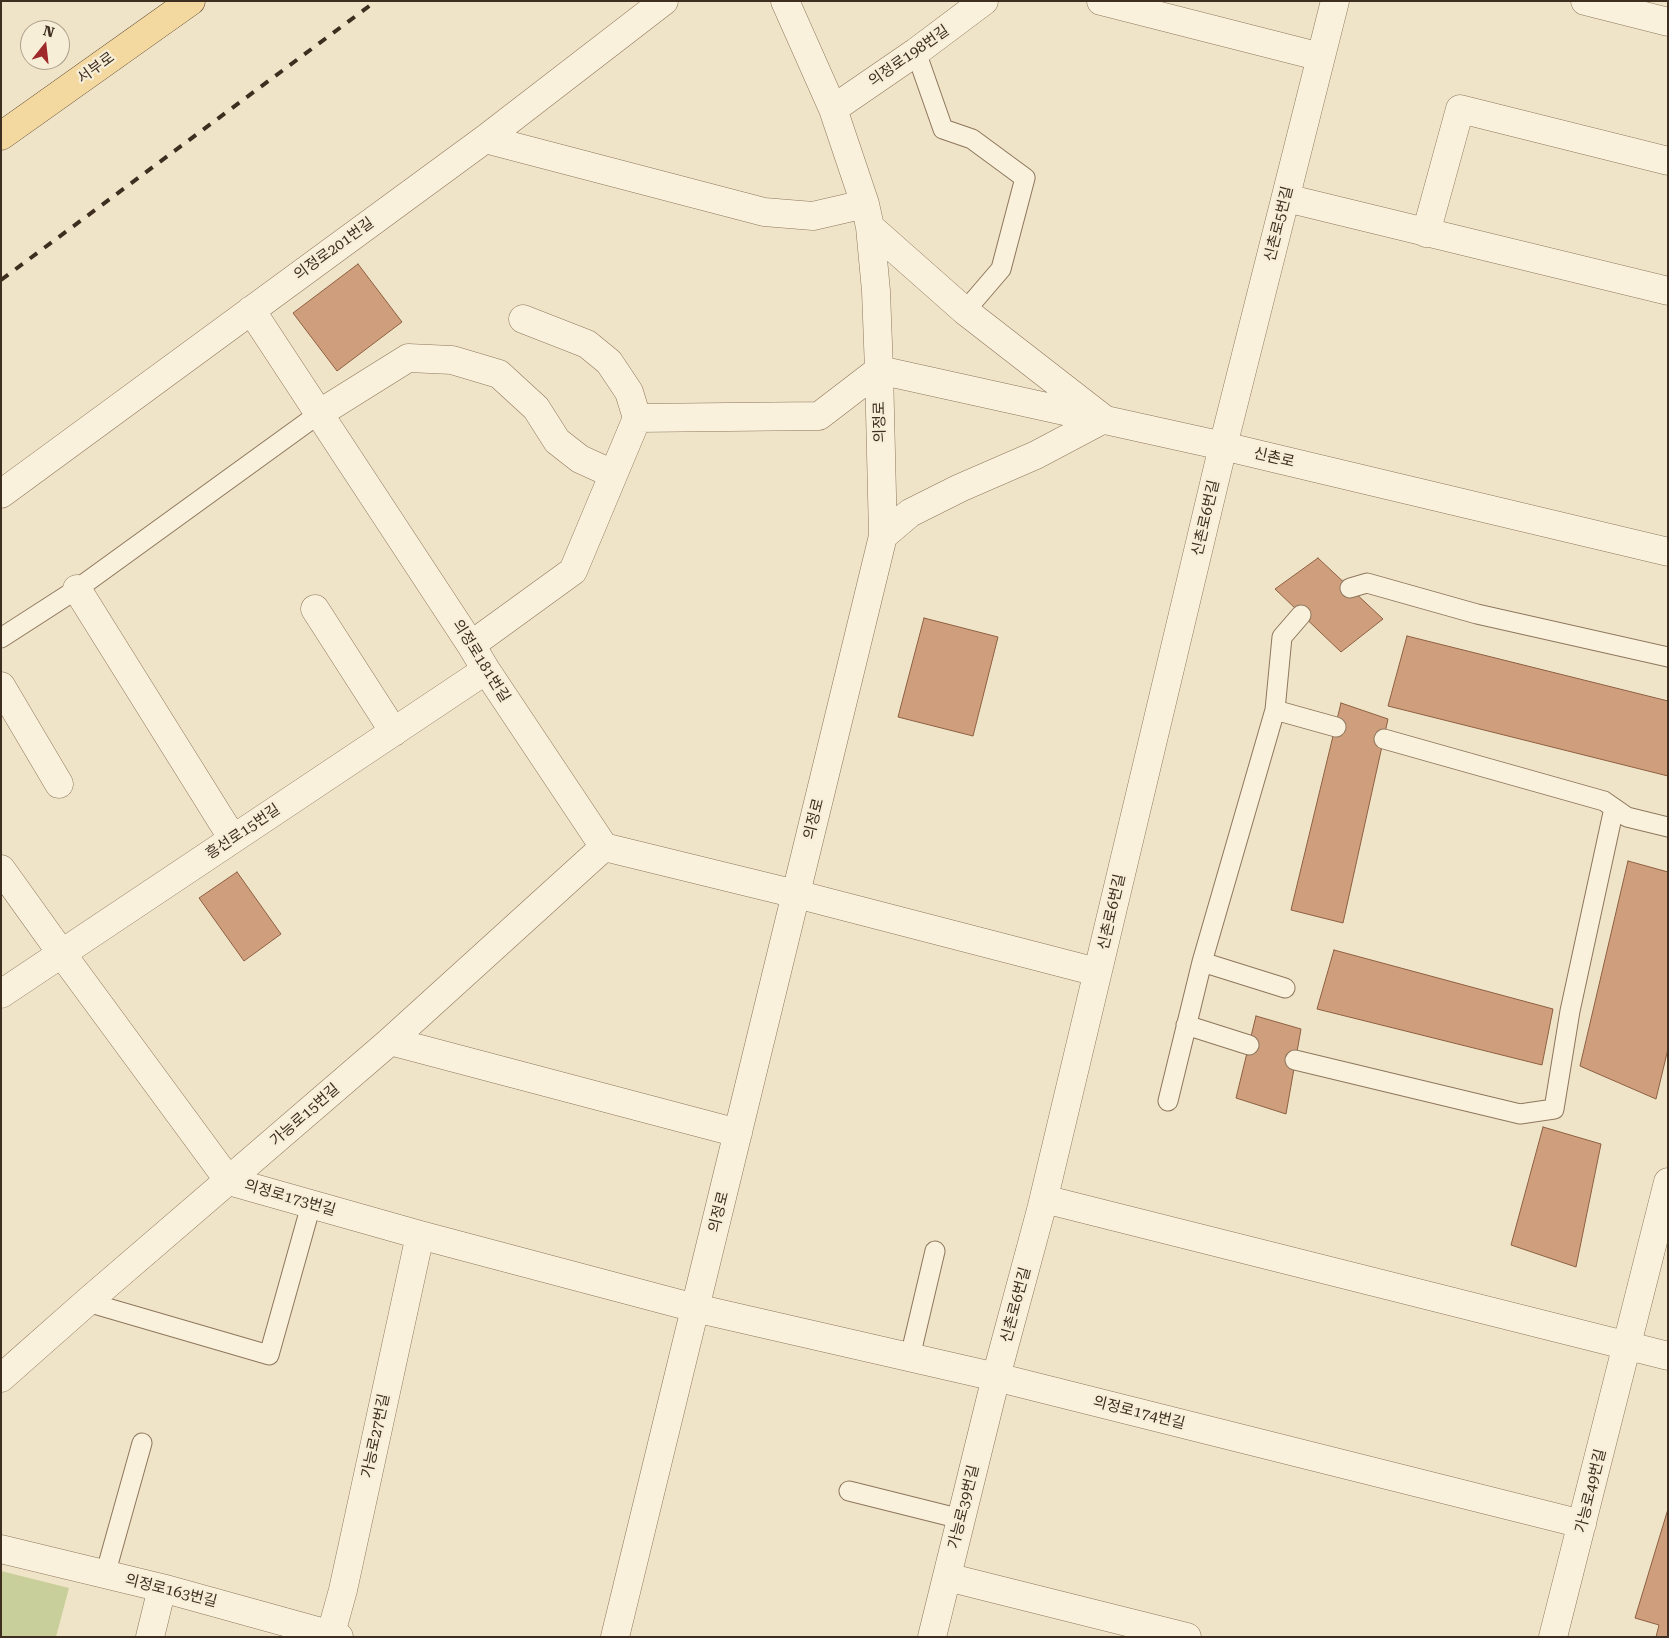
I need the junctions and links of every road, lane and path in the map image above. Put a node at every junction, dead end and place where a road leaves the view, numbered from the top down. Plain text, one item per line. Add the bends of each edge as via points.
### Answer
1 (191, 1) edge
2 (664, 1) edge
3 (785, 1) edge
4 (984, 1) edge
5 (1101, 1) edge
6 (1336, 1) edge
7 (1585, 1) edge
8 (1668, 22) edge
9 (916, 52) junction
10 (1321, 57) junction
11 (833, 109) junction
12 (1, 136) edge
13 (485, 138) junction
14 (1668, 161) edge
15 (1286, 198) junction
16 (868, 215) junction
17 (1426, 233) junction
18 (1668, 291) edge
19 (251, 310) junction
20 (965, 311) junction
21 (522, 319) dead end
22 (879, 370) junction
23 (320, 413) junction
24 (638, 418) junction
25 (1104, 419) junction
26 (1223, 446) junction
27 (613, 474) junction
28 (1, 494) edge
29 (883, 536) junction
30 (1668, 552) edge
31 (1350, 588) dead end
32 (77, 589) junction
33 (315, 609) dead end
34 (1301, 615) dead end
35 (1, 638) edge
36 (471, 645) junction
37 (1668, 657) edge
38 (486, 670) junction
39 (1, 686) edge
40 (1275, 710) junction
41 (1336, 726) dead end
42 (394, 732) junction
43 (1384, 739) dead end
44 (60, 784) dead end
45 (1614, 808) junction
46 (1668, 827) edge
47 (233, 839) junction
48 (604, 847) junction
49 (1, 869) edge
50 (796, 894) junction
51 (62, 954) junction
52 (1202, 962) junction
53 (1097, 972) junction
54 (1286, 988) dead end
55 (1, 994) edge
56 (1186, 1025) junction
57 (390, 1041) junction
58 (1249, 1045) dead end
59 (1296, 1060) dead end
60 (1168, 1101) dead end
61 (738, 1132) junction
62 (229, 1181) junction
63 (1668, 1182) edge
64 (1044, 1200) junction
65 (311, 1205) junction
66 (420, 1235) junction
67 (935, 1251) dead end
68 (1659, 1252) edge
69 (87, 1302) junction
70 (695, 1308) junction
71 (1627, 1346) junction
72 (1668, 1356) edge
73 (910, 1357) junction
74 (996, 1377) junction
75 (1, 1378) edge
76 (142, 1443) dead end
77 (849, 1491) dead end
78 (961, 1519) junction
79 (1582, 1524) junction
80 (1, 1549) edge
81 (105, 1575) junction
82 (947, 1577) junction
83 (162, 1588) junction
84 (334, 1636) edge
85 (150, 1637) edge
86 (615, 1637) edge
87 (932, 1637) edge
88 (1186, 1637) edge
89 (1553, 1637) edge

1 - 12 main road, 서부로
2 - 13 street, 의정로201번길
3 - 11 street, 의정로
4 - 9 street, 의정로198번길
5 - 10 street
6 - 10 street, 신촌로5번길
7 - 8 street
9 - 11 street, 의정로198번길
9 - 20 lane via 944,129 972,139 1025,178 1001,269
10 - 15 street, 신촌로5번길
11 - 16 street, 의정로
13 - 16 street via 764,212 813,216
13 - 19 street, 의정로201번길
14 - 17 street via 1460,109
15 - 17 street
15 - 26 street, 신촌로5번길
16 - 20 street
16 - 22 street, 의정로 via 876,292
17 - 18 street
19 - 23 street, 의정로181번길
19 - 28 street, 의정로201번길
20 - 25 street
21 - 24 street via 587,344 609,362 629,392
22 - 24 street via 819,416
22 - 25 street, 신촌로
22 - 29 street, 의정로
23 - 27 street via 408,358 452,360 499,374 536,408 557,440 580,459
23 - 32 lane
23 - 36 street, 의정로181번길
24 - 27 street
25 - 26 street, 신촌로
25 - 29 street via 1036,455 910,513
26 - 30 street, 신촌로
26 - 53 street, 신촌로6번길
27 - 36 street via 573,571
29 - 50 street, 의정로
31 - 37 lane via 1367,582 1477,614
32 - 35 lane
32 - 47 street
33 - 42 street
34 - 40 lane via 1282,637
36 - 38 street, 의정로181번길
38 - 42 street, 흥선로15번길
38 - 48 street, 의정로181번길
39 - 44 street
40 - 41 lane
40 - 52 lane
42 - 47 street, 흥선로15번길
43 - 45 lane via 1604,801
45 - 46 lane via 1627,817
45 - 59 lane via 1570,1011 1554,1109 1520,1114
47 - 51 street, 흥선로15번길
48 - 50 street
48 - 57 street, 가능로15번길
49 - 51 street, 의정로173번길
50 - 53 street
50 - 61 street, 의정로
51 - 55 street, 흥선로15번길
51 - 62 street, 의정로173번길
52 - 54 lane
52 - 56 lane
53 - 64 street, 신촌로6번길
56 - 58 lane
56 - 60 lane
57 - 61 street
57 - 62 street, 가능로15번길
61 - 70 street, 의정로
62 - 65 street, 의정로173번길
62 - 69 street, 가능로15번길
63 - 68 street, 가능로49번길
64 - 71 street
64 - 74 street, 신촌로6번길
65 - 66 street, 의정로173번길
65 - 69 lane via 270,1355
66 - 70 street, 의정로173번길
66 - 84 street, 가능로27번길
67 - 73 lane
68 - 71 street, 가능로49번길
69 - 75 street, 가능로15번길
70 - 73 street, 의정로174번길
70 - 86 street, 의정로
71 - 72 street
71 - 79 street, 가능로49번길
73 - 74 street, 의정로174번길
74 - 78 street, 가능로39번길
74 - 79 street, 의정로174번길
76 - 81 lane
77 - 78 lane
78 - 82 street, 가능로39번길
79 - 89 street, 가능로49번길
80 - 81 street, 의정로163번길
81 - 83 street, 의정로163번길
82 - 87 street, 가능로39번길
82 - 88 street
83 - 84 street, 의정로163번길
83 - 85 street

